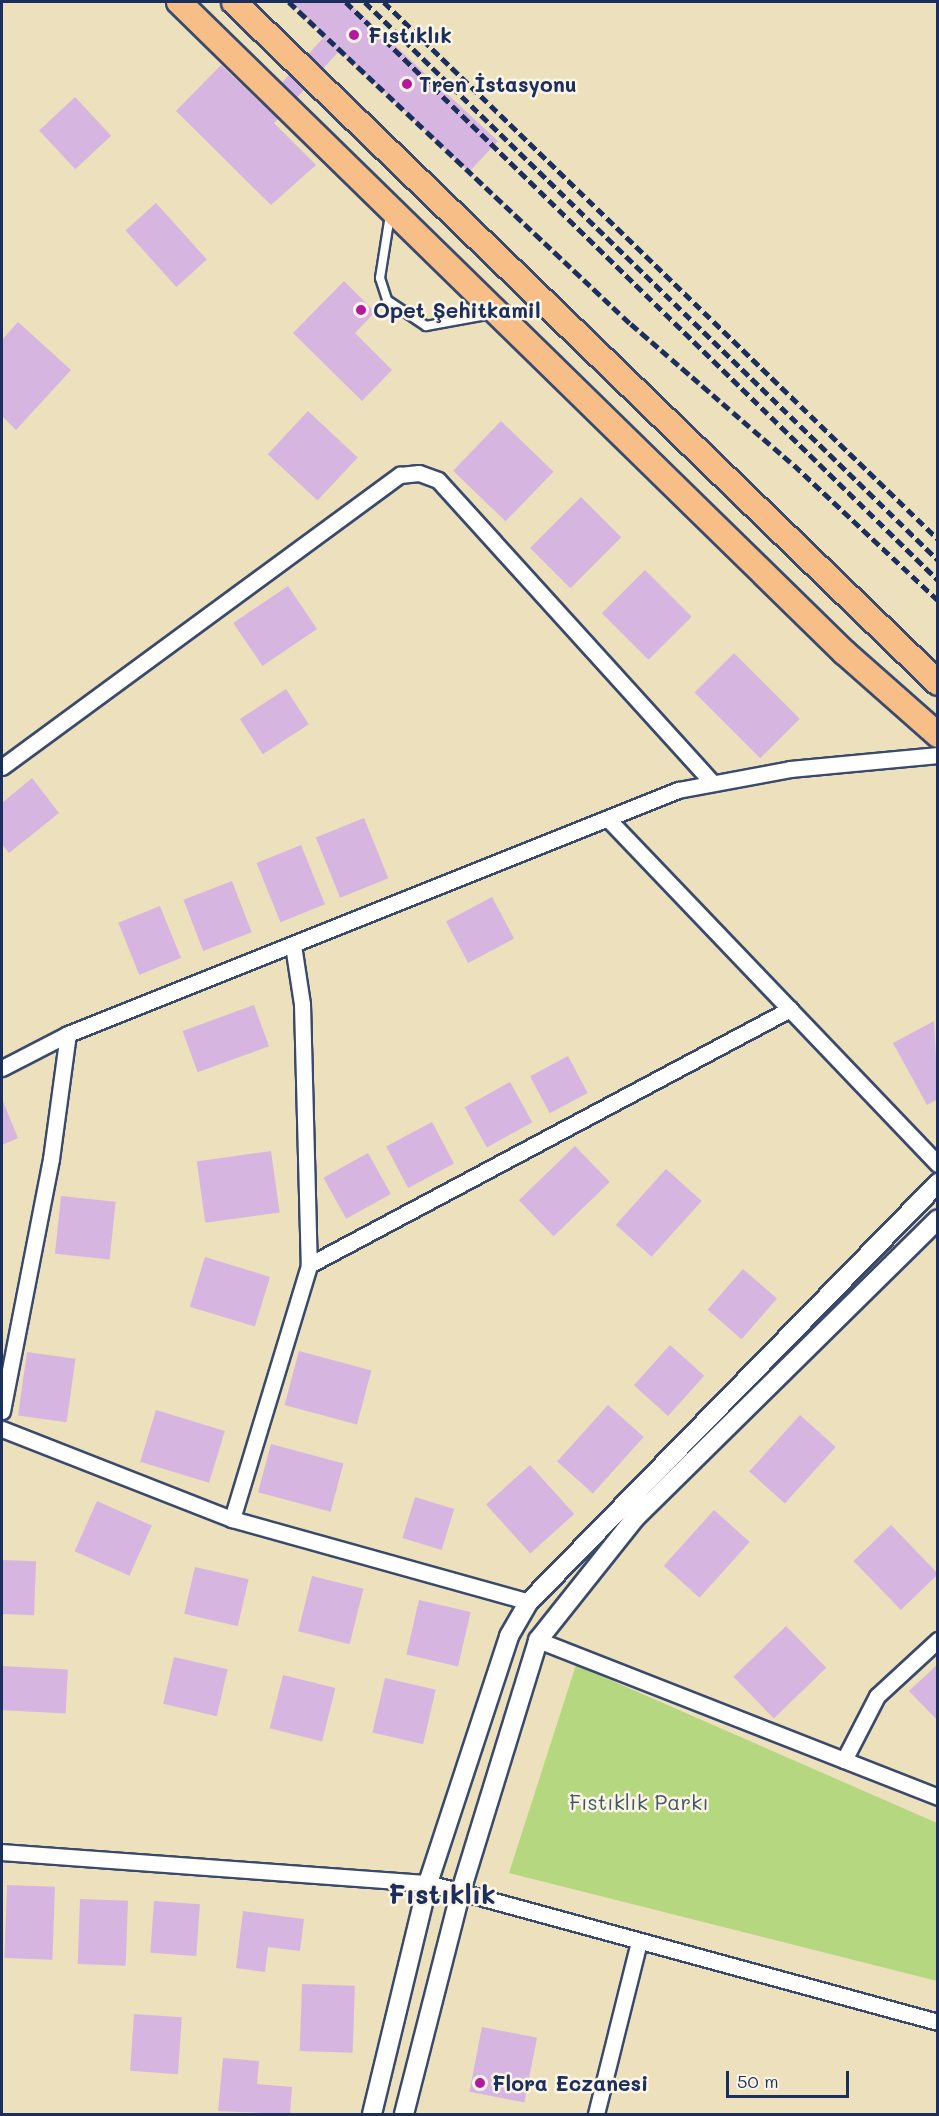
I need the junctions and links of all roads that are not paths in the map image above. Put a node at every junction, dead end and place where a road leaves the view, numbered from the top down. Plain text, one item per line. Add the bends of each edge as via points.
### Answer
1 (179, 2) edge
2 (234, 2) edge
3 (392, 207) junction
4 (501, 313) junction
5 (938, 683) edge
6 (938, 735) edge
7 (938, 755) edge
8 (2, 767) edge
9 (713, 783) junction
10 (608, 819) junction
11 (293, 945) junction
12 (790, 1009) junction
13 (68, 1034) junction
14 (2, 1068) edge
15 (938, 1164) edge
16 (938, 1183) edge
17 (938, 1219) edge
18 (309, 1265) junction
19 (2, 1412) edge
20 (2, 1429) edge
21 (232, 1519) junction
22 (529, 1602) junction
23 (538, 1640) junction
24 (938, 1640) edge
25 (844, 1760) junction
26 (938, 1797) edge
27 (2, 1852) edge
28 (428, 1883) junction
29 (461, 1891) junction
30 (639, 1941) junction
31 (938, 2022) edge
32 (372, 2115) edge
33 (404, 2115) edge
34 (596, 2115) edge

1 - 3 main road
2 - 5 main road
3 - 4 main road
3 - 4 lane via 380,278 387,300 426,326
4 - 6 main road via 845,653
7 - 9 street via 790,769
8 - 9 street via 400,475 419,473 438,480
9 - 10 street via 678,789
10 - 11 street
10 - 12 street
11 - 13 street
11 - 18 street via 302,1004
12 - 15 street
12 - 18 street
13 - 14 street
13 - 19 street via 51,1159
16 - 22 street
17 - 23 street via 636,1517
18 - 21 street
20 - 21 street
21 - 22 street
22 - 28 street via 509,1636
23 - 25 street
23 - 29 street
24 - 25 street via 877,1696
25 - 26 street
27 - 28 street
28 - 29 street
28 - 32 street
29 - 30 street
29 - 33 street
30 - 31 street
30 - 34 street

